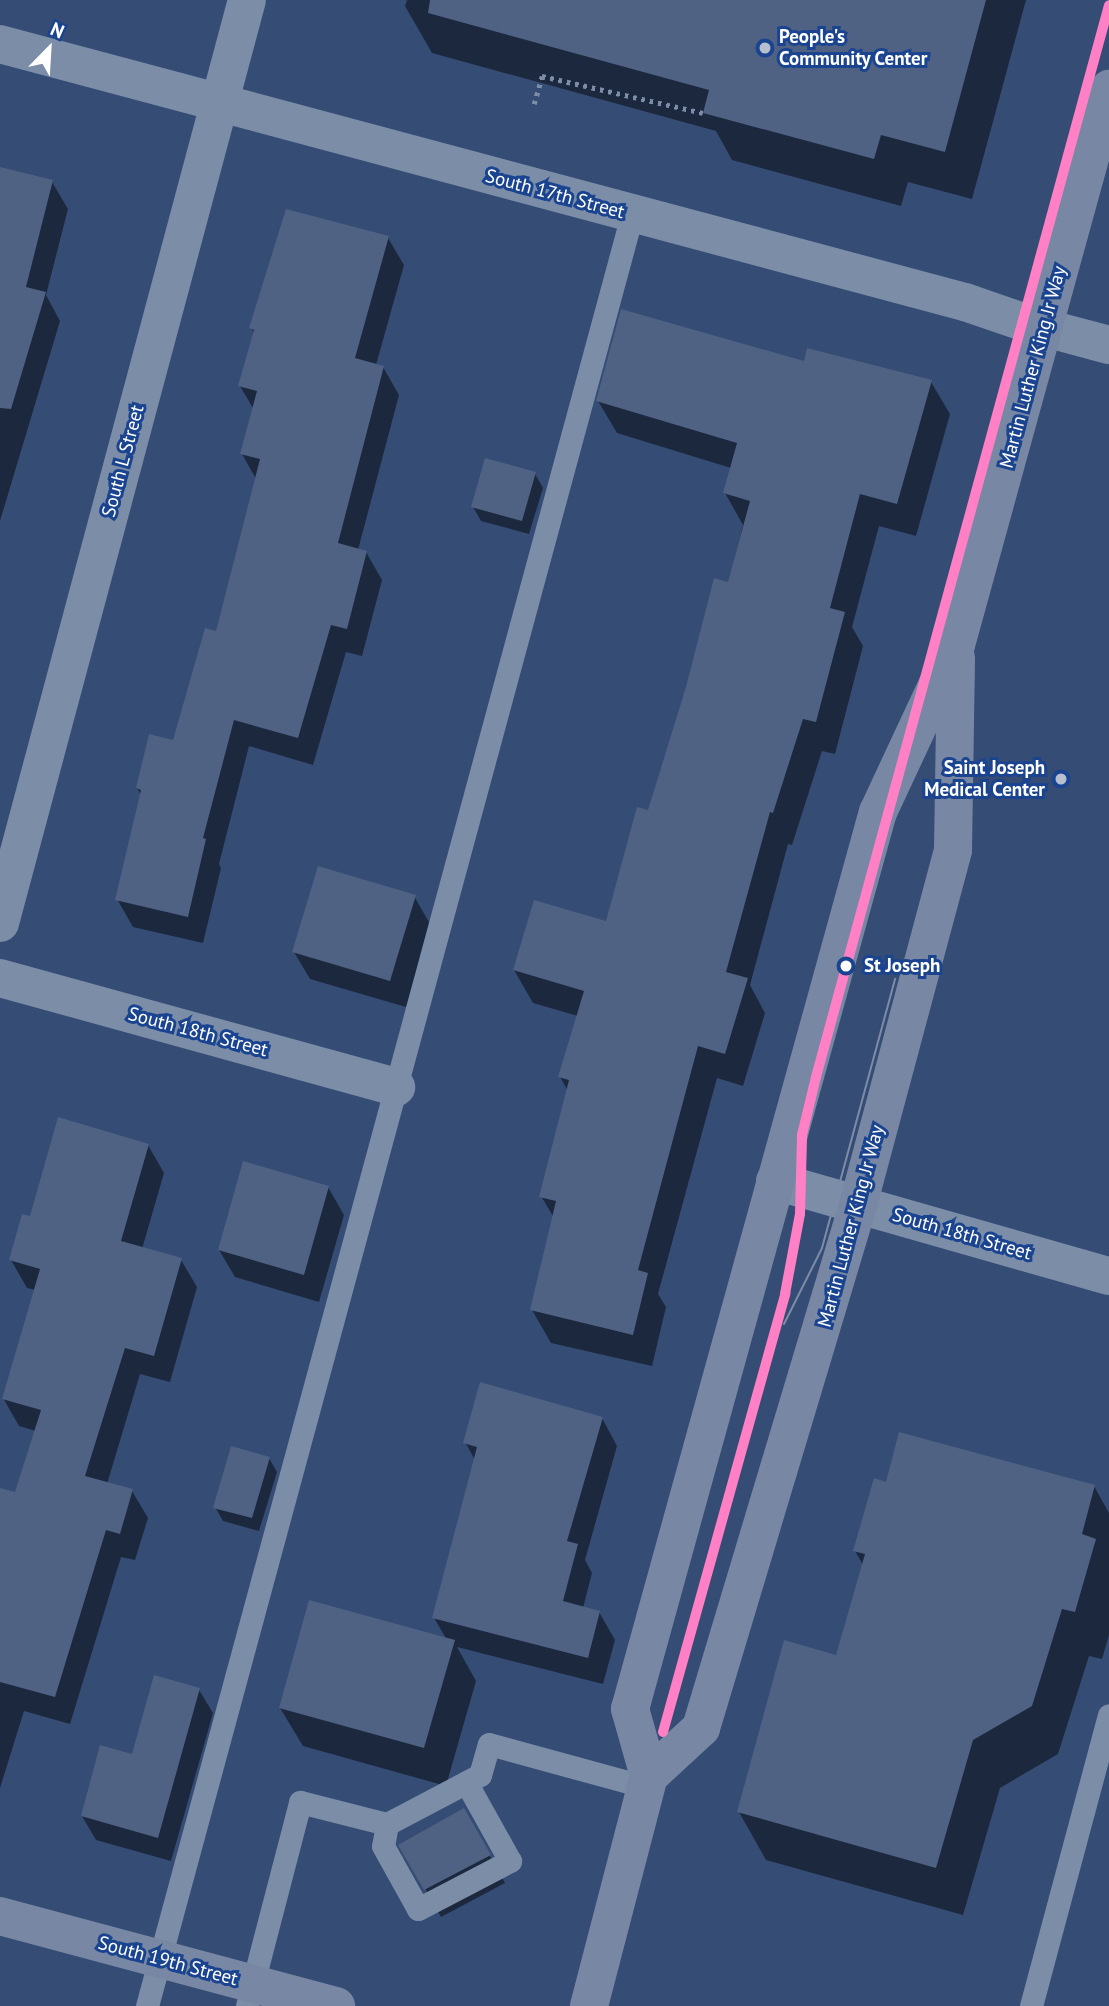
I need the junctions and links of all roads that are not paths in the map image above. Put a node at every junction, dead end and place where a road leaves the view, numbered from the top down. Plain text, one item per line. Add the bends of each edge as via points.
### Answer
1 (247, 0) edge
2 (0, 44) edge
3 (1109, 89) edge
4 (219, 103) junction
5 (632, 215) junction
6 (1044, 328) junction
7 (1109, 345) edge
8 (957, 645) junction
9 (0, 923) edge
10 (0, 978) edge
11 (396, 1087) junction
12 (775, 1181) junction
13 (858, 1205) junction
14 (1109, 1276) edge
15 (1109, 1715) edge
16 (466, 1782) junction
17 (648, 1782) junction
18 (387, 1824) junction
19 (0, 1916) edge
20 (160, 1959) junction
21 (250, 1995) edge
22 (147, 2006) edge
23 (336, 2006) edge
24 (589, 2006) edge
25 (1031, 2006) edge

1 - 4 street, South L Street
2 - 4 street, South 17th Street
3 - 6 main road, Martin Luther King Jr Way
4 - 5 street, South 17th Street
4 - 9 street, South L Street
5 - 6 street, South 17th Street via 965,302
5 - 11 lane
6 - 7 street, South 17th Street
6 - 8 main road, Martin Luther King Jr Way
8 - 12 main road, Martin Luther King Jr Way via 878,812
8 - 13 main road, Martin Luther King Jr Way via 953,849
10 - 11 street, South 18th Street
11 - 20 lane
12 - 13 street, South 18th Street
12 - 17 main road, Martin Luther King Jr Way via 630,1709
13 - 14 street, South 18th Street
13 - 17 main road, Martin Luther King Jr Way via 701,1728
15 - 25 lane
16 - 17 lane via 480,1775 489,1744
16 - 18 lane via 427,1816
16 - 18 lane via 510,1861 418,1909 383,1846
17 - 24 main road
18 - 21 lane via 300,1802
19 - 20 main road, South 19th Street
20 - 21 main road, South 19th Street
20 - 22 lane
21 - 23 main road, South 19th Street

